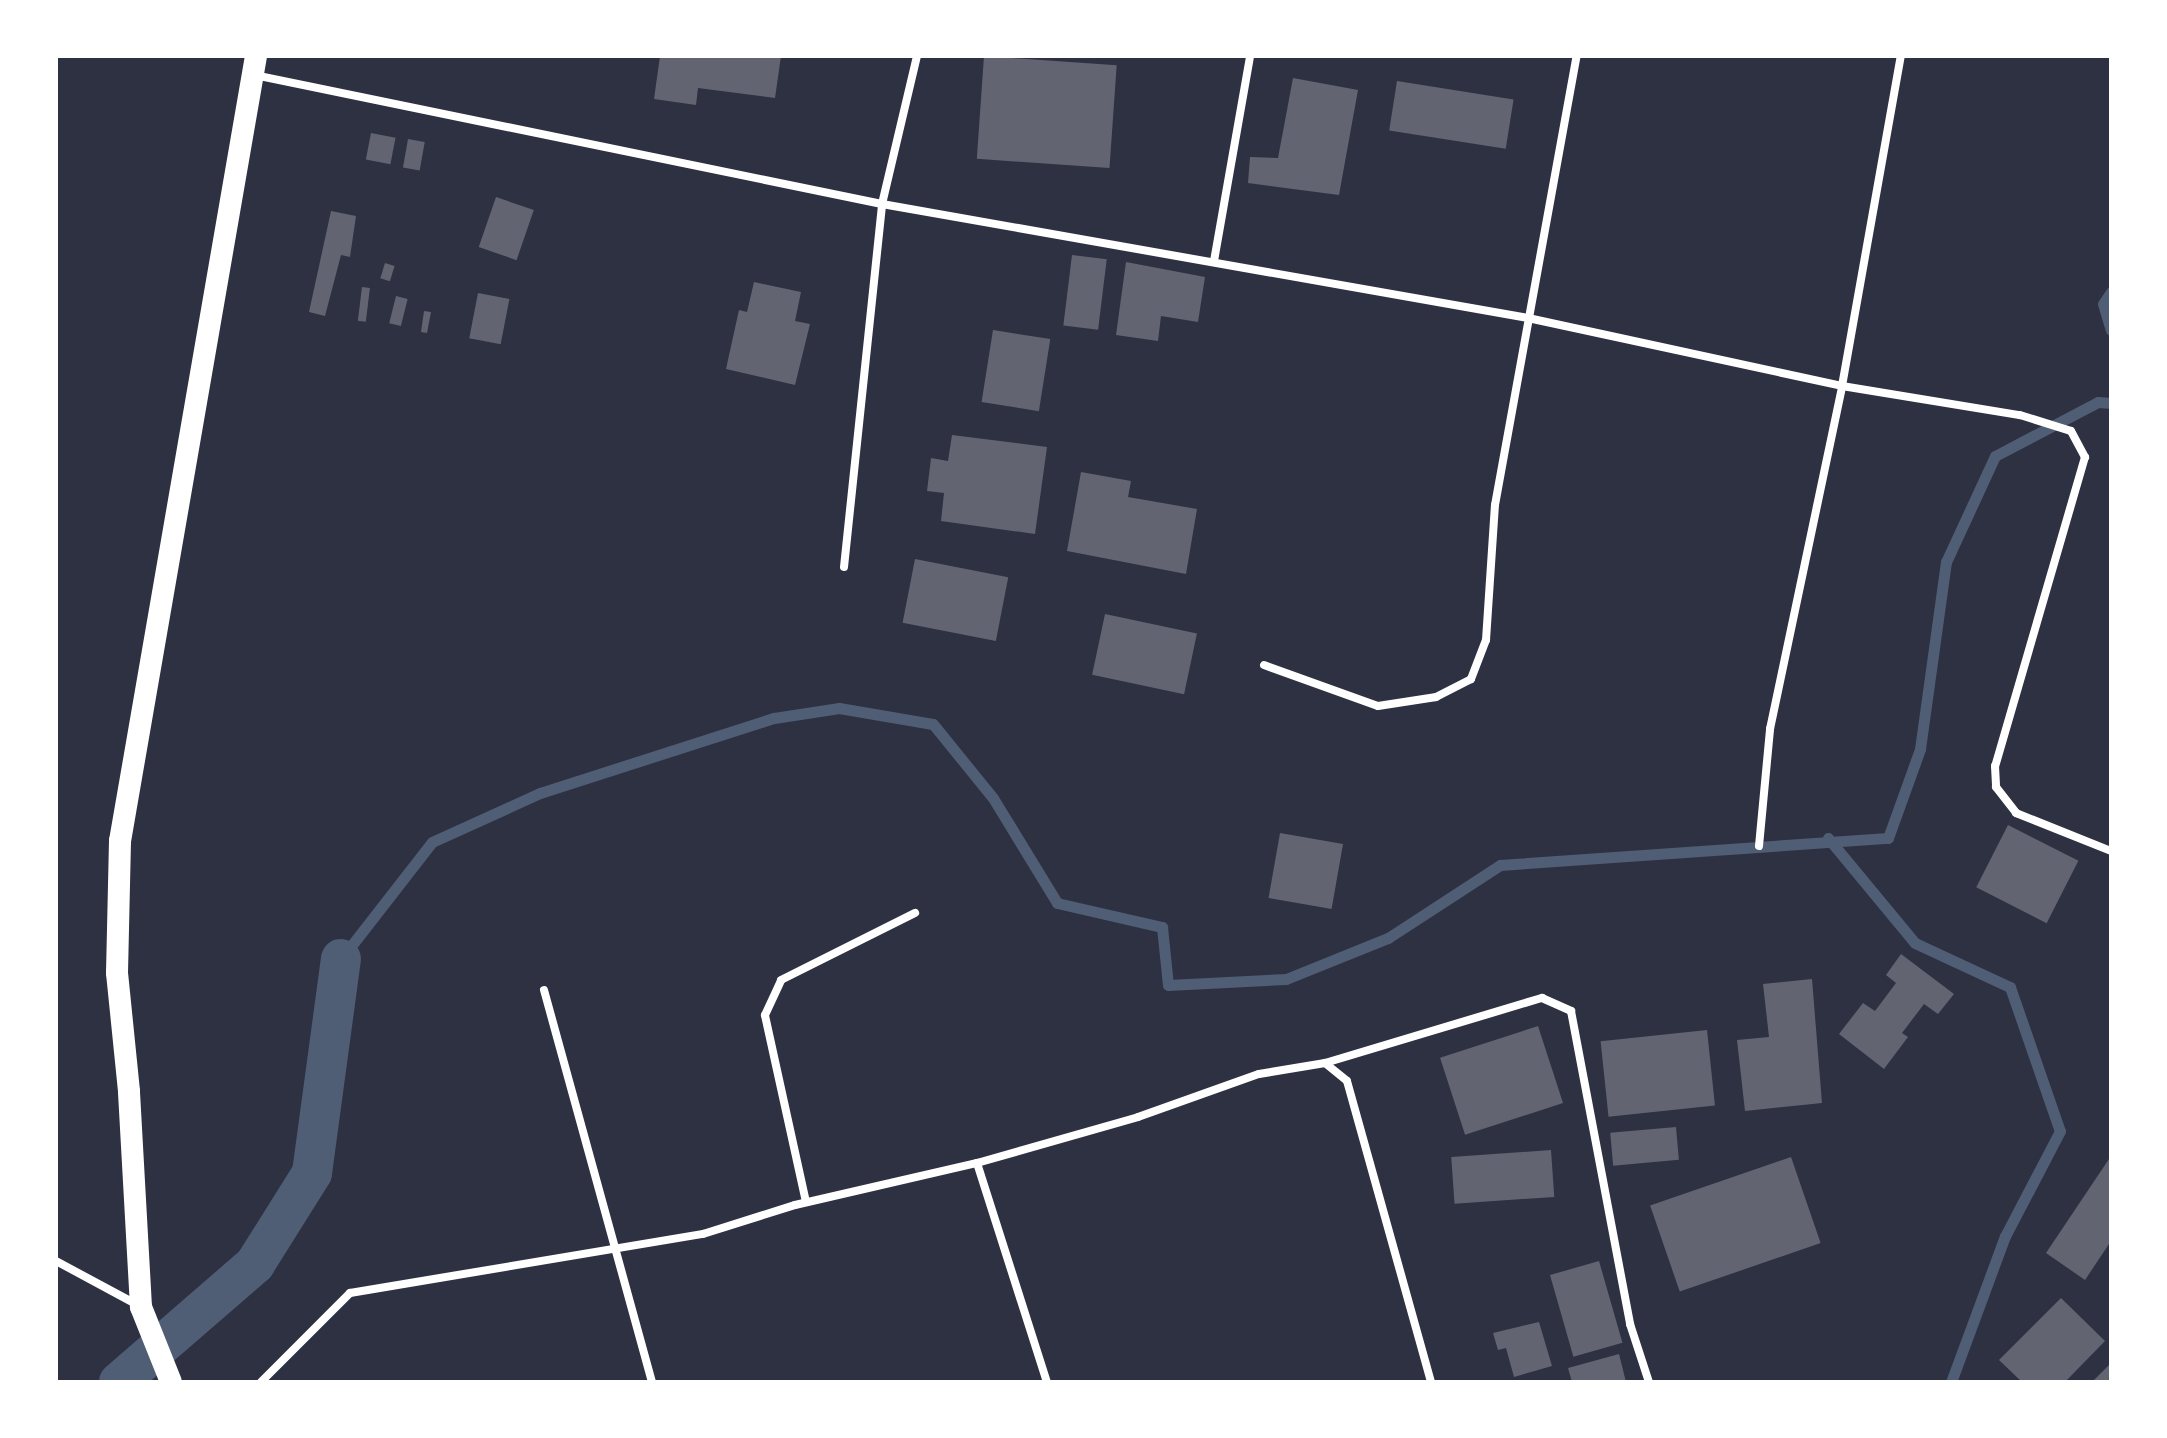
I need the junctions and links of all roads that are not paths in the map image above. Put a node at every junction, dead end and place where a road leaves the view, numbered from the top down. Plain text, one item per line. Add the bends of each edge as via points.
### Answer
1 (917, 56) edge
2 (1250, 56) edge
3 (1577, 56) edge
4 (1901, 56) edge
5 (255, 65) edge
6 (882, 204) junction
7 (1214, 261) junction
8 (1528, 318) junction
9 (1842, 386) junction
10 (844, 567) dead end
11 (1264, 665) dead end
12 (1759, 846) dead end
13 (2111, 851) edge
14 (915, 913) dead end
15 (544, 990) dead end
16 (1325, 1063) junction
17 (977, 1163) junction
18 (806, 1202) junction
19 (614, 1247) junction
20 (56, 1261) edge
21 (141, 1308) junction
22 (171, 1382) edge
23 (261, 1382) edge
24 (652, 1382) edge
25 (1047, 1382) edge
26 (1431, 1382) edge
27 (1649, 1382) edge

1 - 6 street
2 - 7 street
3 - 8 street
4 - 9 street
5 - 6 street
5 - 21 highway via 120,841 117,973
6 - 7 street
6 - 10 street
7 - 8 street
8 - 9 street
8 - 11 street via 1495,505 1486,640 1471,679 1436,697 1378,706
9 - 12 street via 1770,729
9 - 13 street via 2020,415 2071,431 2080,441 2085,457 1995,766 1996,787 2016,813
14 - 18 street via 781,980 765,1015
15 - 19 street
16 - 17 street via 1259,1074 1138,1117
16 - 26 street via 1347,1081
16 - 27 street via 1542,998 1571,1011 1630,1324
17 - 18 street
17 - 25 street
18 - 19 street via 703,1234
19 - 23 street via 350,1293
19 - 24 street
20 - 21 street
21 - 22 highway

